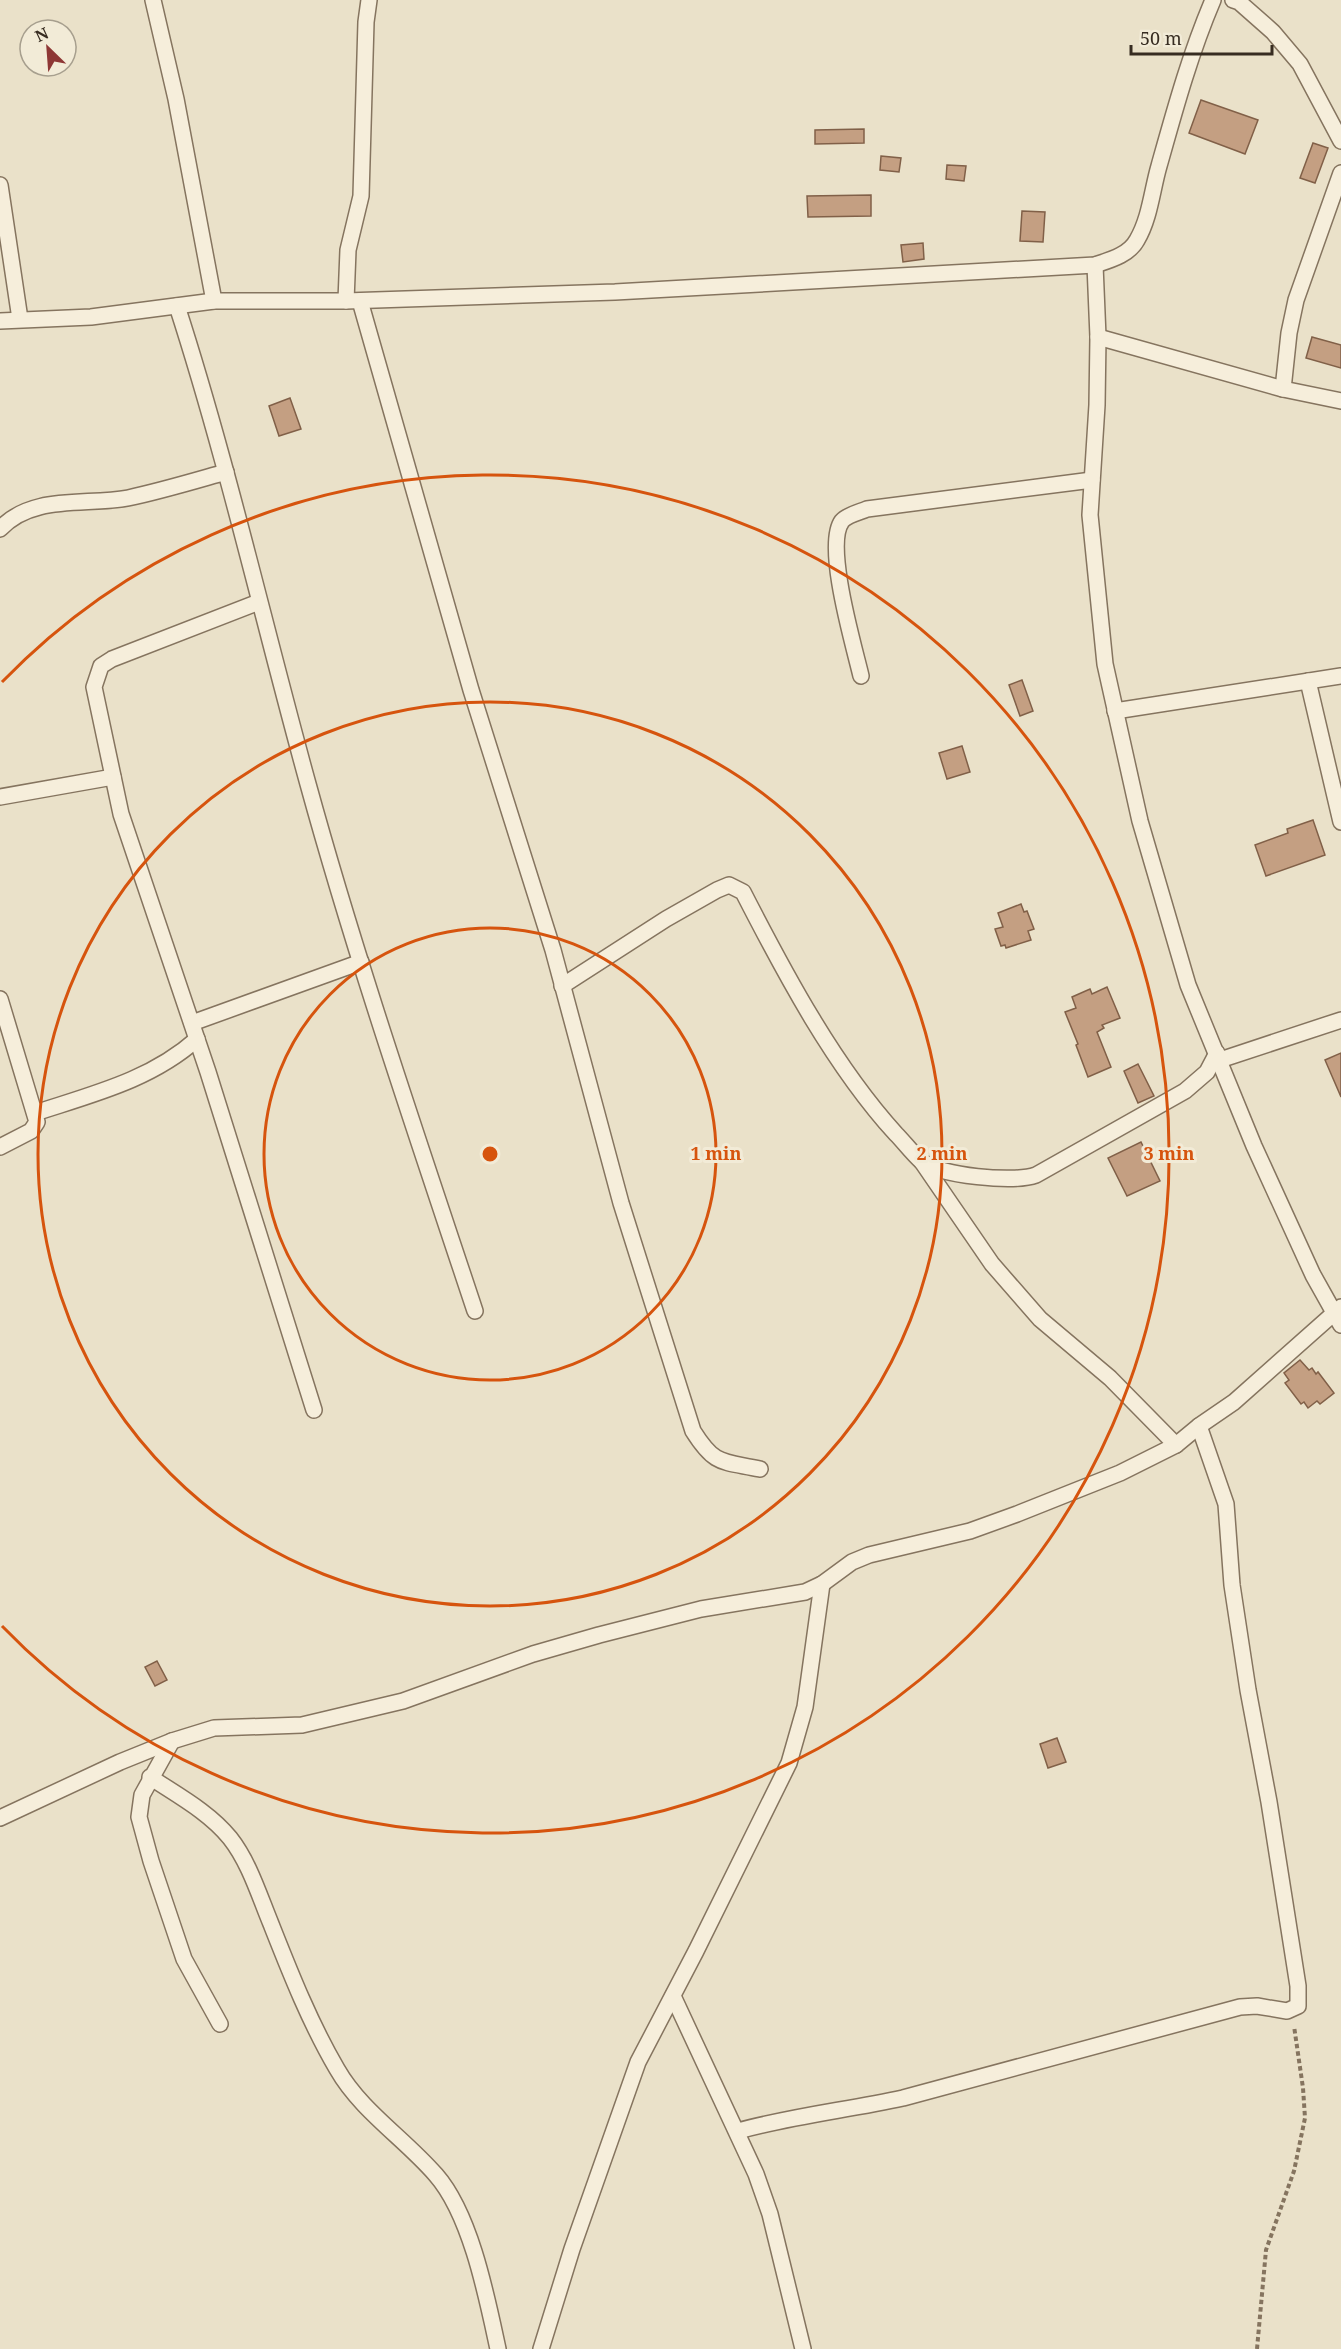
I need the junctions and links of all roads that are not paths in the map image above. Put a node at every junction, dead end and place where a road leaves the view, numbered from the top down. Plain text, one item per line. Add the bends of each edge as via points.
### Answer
1 (153, 0) edge
2 (369, 0) edge
3 (1213, 0) edge
4 (1233, 0) edge
5 (1341, 141) edge
6 (1341, 172) edge
7 (0, 185) edge
8 (1095, 265) junction
9 (214, 301) junction
10 (353, 301) junction
11 (177, 306) junction
12 (20, 319) junction
13 (0, 321) edge
14 (1098, 337) junction
15 (1283, 388) junction
16 (1341, 401) edge
17 (226, 472) junction
18 (1092, 480) junction
19 (0, 529) edge
20 (259, 602) junction
21 (861, 676) dead end
22 (1341, 676) edge
23 (1308, 681) junction
24 (1115, 711) junction
25 (1334, 766) edge
26 (113, 777) junction
27 (0, 797) edge
28 (1341, 822) edge
29 (361, 962) junction
30 (562, 986) junction
31 (0, 999) edge
32 (1341, 1020) edge
33 (192, 1023) junction
34 (197, 1039) junction
35 (1218, 1057) junction
36 (35, 1113) junction
37 (0, 1147) edge
38 (922, 1162) junction
39 (475, 1311) dead end
40 (1339, 1315) edge
41 (314, 1410) dead end
42 (1199, 1426) junction
43 (1176, 1445) junction
44 (760, 1469) dead end
45 (822, 1584) junction
46 (172, 1741) junction
47 (150, 1777) junction
48 (0, 1818) edge
49 (673, 1996) junction
50 (220, 2024) dead end
51 (738, 2132) junction
52 (498, 2349) edge
53 (541, 2349) edge
54 (803, 2349) edge

1 - 9 street
2 - 10 street via 361,196 348,250
3 - 8 street via 1181,88 1137,242 1114,259
4 - 5 street via 1273,32 1300,64
6 - 15 street via 1296,300
7 - 12 street
8 - 10 street via 615,292
8 - 14 street
9 - 10 street
9 - 11 street
10 - 30 street
11 - 12 street
11 - 17 street
12 - 13 street
14 - 15 street
14 - 18 street
15 - 16 street
17 - 19 street via 126,498 31,510
17 - 20 street
18 - 21 street via 867,509 844,519 837,531 837,571
18 - 24 street via 1090,515 1105,664
20 - 26 street via 101,666 94,687
20 - 29 street via 308,786
22 - 23 street
23 - 24 street
23 - 25 street
24 - 35 street via 1140,821 1188,985
25 - 28 street
26 - 27 street
26 - 33 street via 121,814
29 - 33 street
29 - 39 street
30 - 38 street via 706,896 729,885 734,887 743,892 828,1042 871,1106
30 - 44 street via 621,1203 693,1431 715,1460
31 - 36 street
32 - 35 street
33 - 34 street
34 - 36 street via 159,1067
34 - 41 street
35 - 38 street via 1185,1091 1025,1179 956,1173
35 - 40 street via 1313,1275
36 - 37 street via 37,1122 31,1131
38 - 43 street via 992,1264 1040,1319 1110,1378
40 - 42 street
42 - 43 street
42 - 51 street via 1226,1504 1241,1644 1299,2002 1291,2010 1240,2007 903,2098
43 - 45 street via 1120,1473 979,1527 852,1562
45 - 46 street via 806,1592 700,1609 533,1654 404,1701 302,1725 214,1728
45 - 49 street via 805,1707 789,1763
46 - 47 street
46 - 48 street
47 - 50 street via 139,1817 151,1861 184,1959
47 - 52 street via 202,1813 231,1839 337,2069 357,2098 437,2176 456,2205 485,2286
49 - 51 street
49 - 53 street via 638,2062
51 - 54 street via 770,2214

